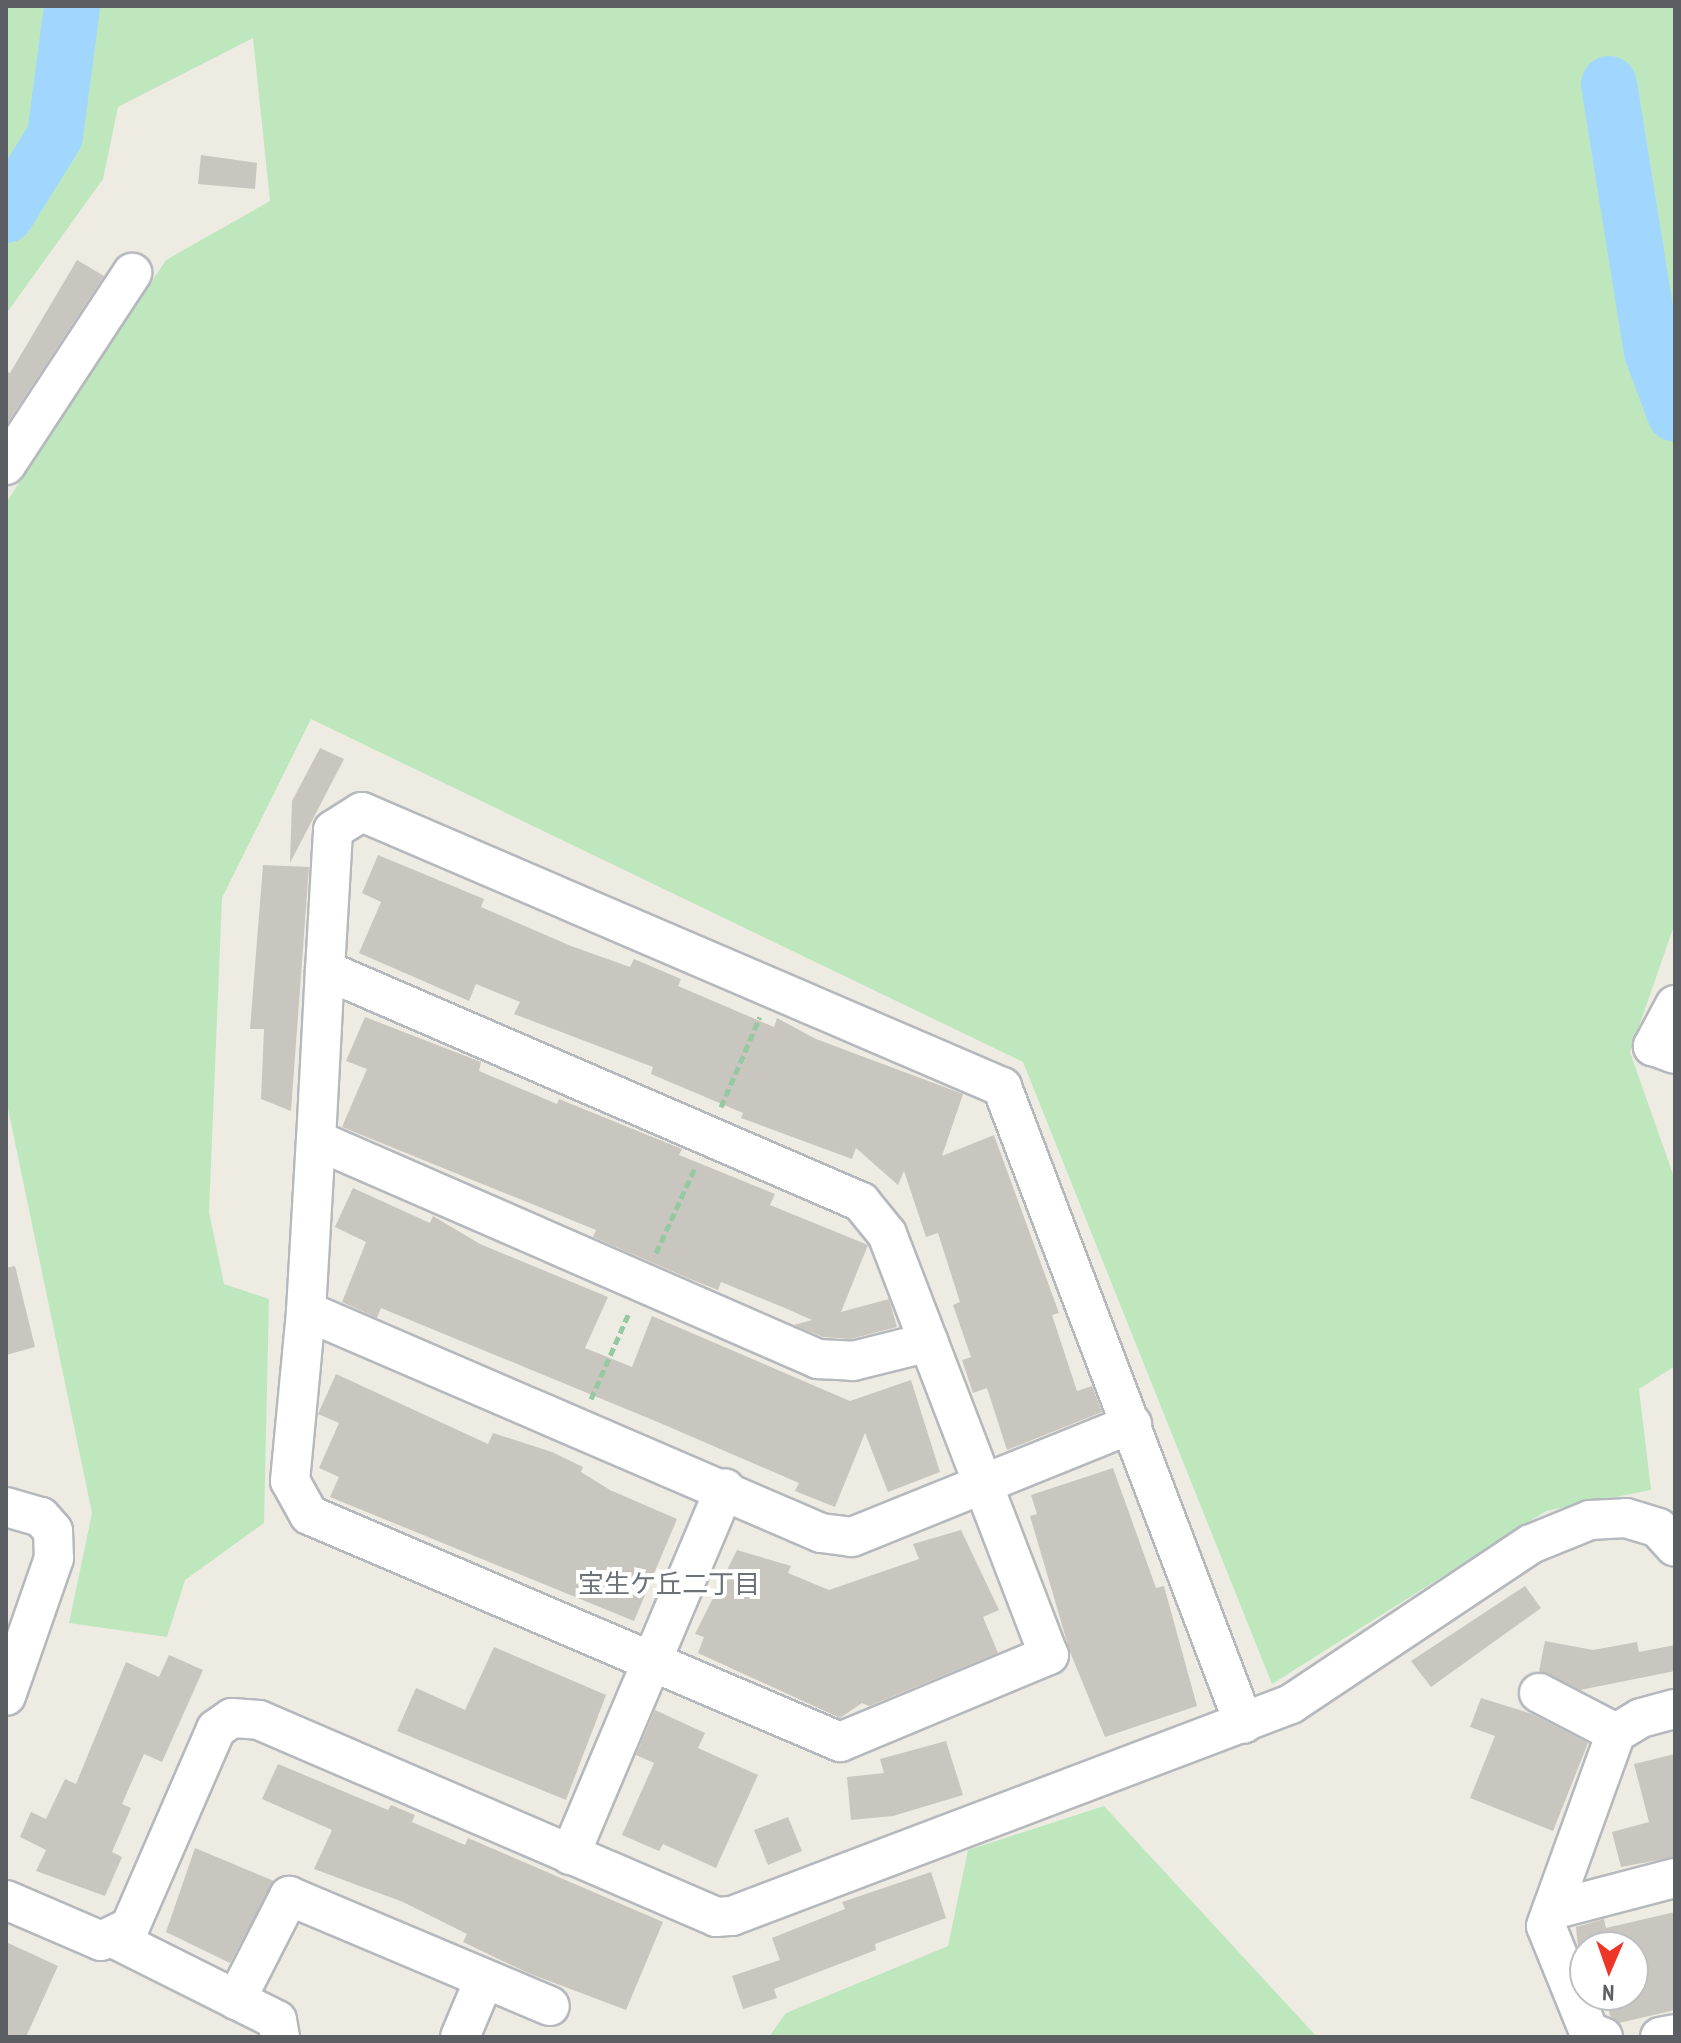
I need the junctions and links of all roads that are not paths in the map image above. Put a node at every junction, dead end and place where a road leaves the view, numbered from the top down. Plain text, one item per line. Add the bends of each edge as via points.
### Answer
1 (132, 273) dead end
2 (6, 465) edge
3 (325, 970) junction
4 (1675, 1005) edge
5 (1675, 1054) edge
6 (316, 1140) junction
7 (306, 1311) junction
8 (929, 1342) junction
9 (1132, 1424) junction
10 (985, 1483) junction
11 (725, 1488) junction
12 (6, 1507) edge
13 (1675, 1547) edge
14 (651, 1662) junction
15 (1539, 1693) dead end
16 (6, 1696) edge
17 (1675, 1709) edge
18 (1244, 1724) junction
19 (1616, 1733) junction
20 (570, 1855) junction
21 (1675, 1878) edge
22 (6, 1900) edge
23 (1552, 1910) junction
24 (115, 1939) junction
25 (484, 1980) junction
26 (236, 2000) junction
27 (550, 2006) dead end
28 (1675, 2034) edge
29 (280, 2037) edge
30 (460, 2037) edge
31 (1603, 2037) edge
32 (1660, 2037) edge

1 - 2 street
3 - 6 street
3 - 8 street via 861,1202 887,1234
3 - 9 street via 333,830 362,812 1002,1087
4 - 5 street via 1653,1046
6 - 7 street
6 - 8 street via 818,1359 853,1361
7 - 11 street
7 - 14 street via 290,1481 309,1515
8 - 10 street
9 - 10 street
9 - 18 street
10 - 11 street via 852,1537 821,1533
10 - 14 street via 1049,1655 840,1742
11 - 14 street
12 - 16 street via 41,1517 53,1531 54,1558
13 - 18 street via 1658,1528 1626,1518 1590,1520 1546,1538 1291,1704
14 - 20 street
15 - 19 street
17 - 19 street via 1641,1718
18 - 20 street via 732,1916 716,1917
19 - 23 street
20 - 24 street via 259,1720 232,1718 216,1729 130,1927
21 - 23 street
22 - 24 street via 101,1941
23 - 31 street via 1546,1926 1589,2032
24 - 26 street
25 - 26 street via 289,1896
25 - 27 street
25 - 30 street
26 - 29 street via 277,2020
28 - 32 street

